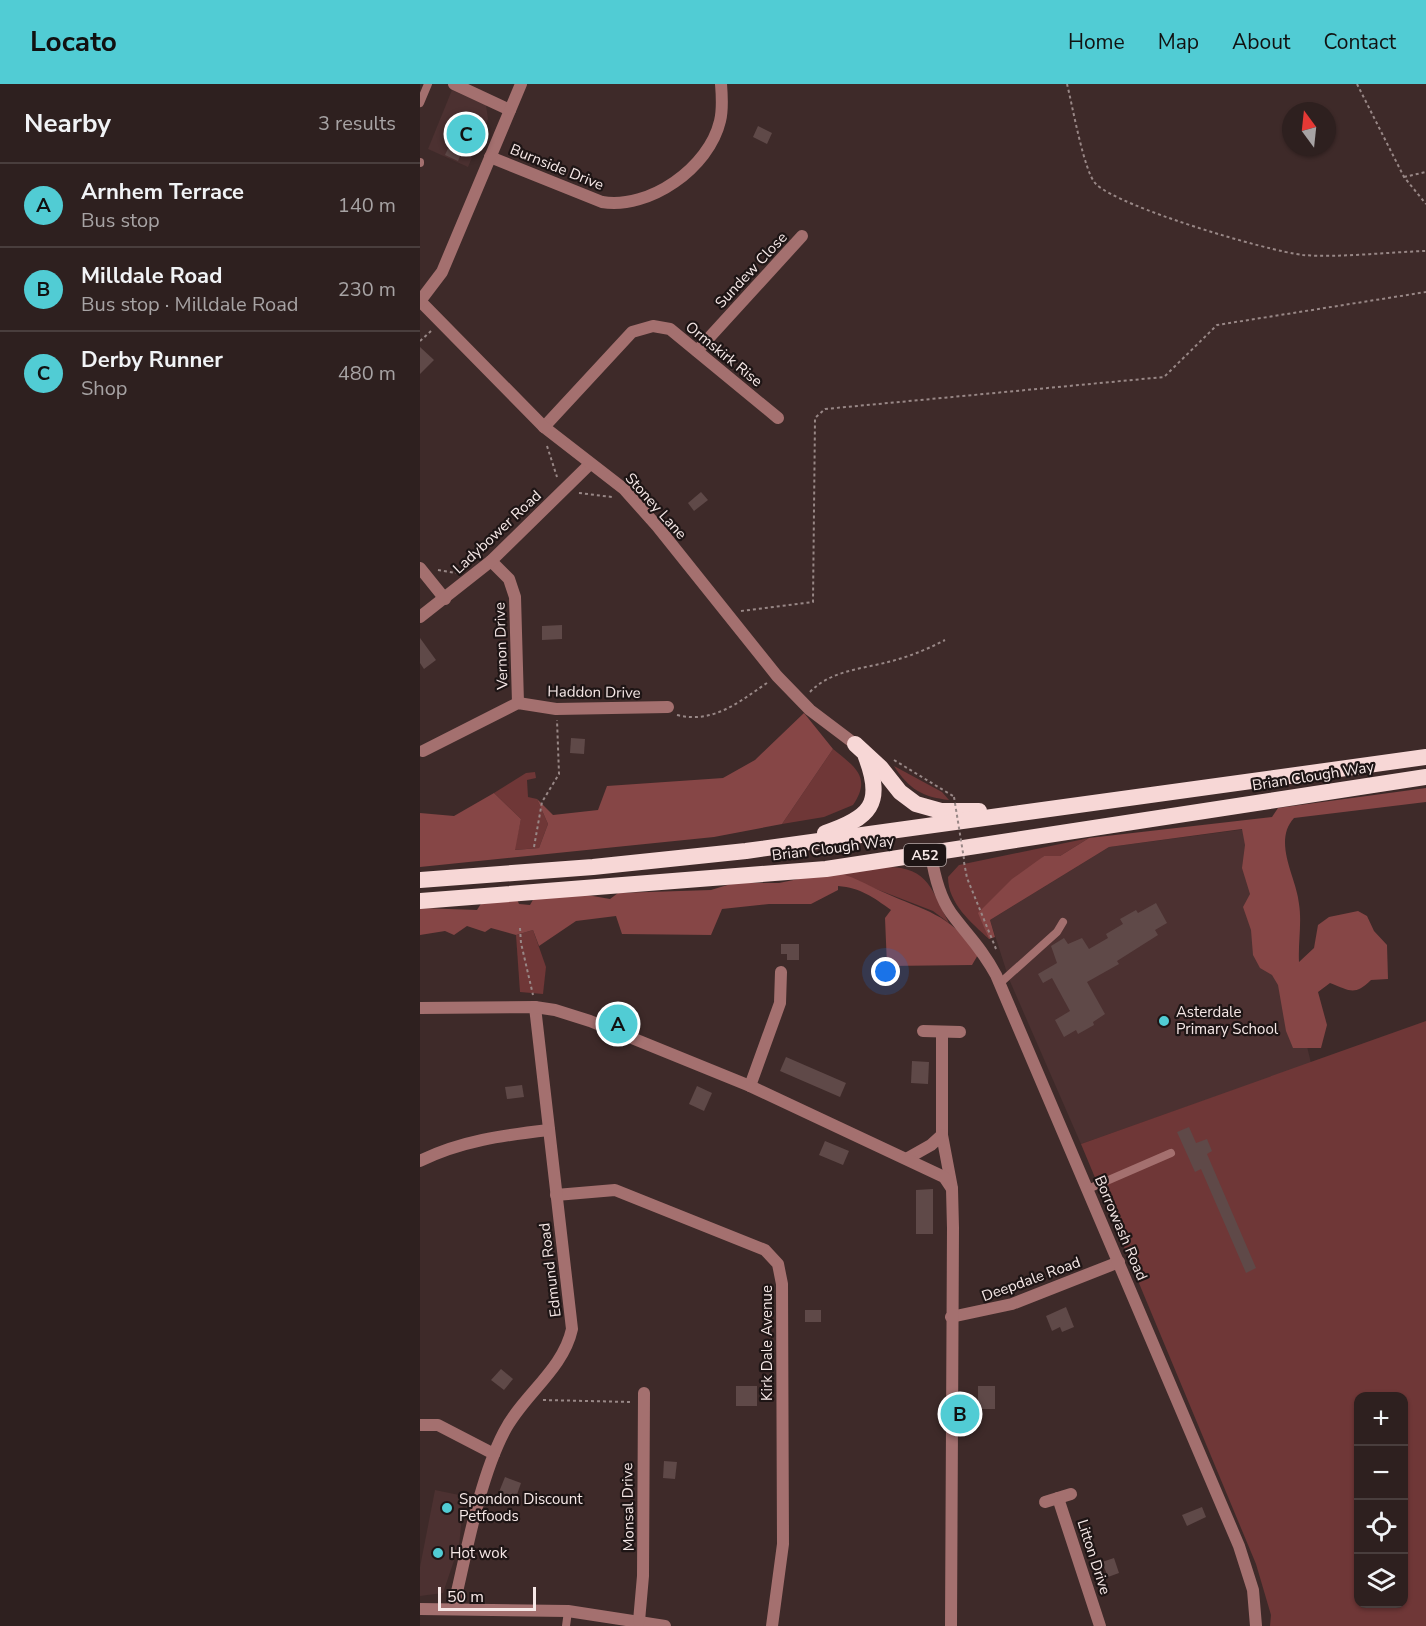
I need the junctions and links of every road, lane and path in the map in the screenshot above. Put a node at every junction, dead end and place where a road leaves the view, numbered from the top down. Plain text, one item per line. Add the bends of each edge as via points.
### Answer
1 (428, 84) edge
2 (454, 84) edge
3 (521, 84) edge
4 (721, 84) edge
5 (1067, 84) edge
6 (1357, 84) edge
7 (420, 103) edge
8 (510, 110) junction
9 (490, 157) junction
10 (1426, 172) edge
11 (1404, 177) junction
12 (1426, 204) edge
13 (802, 236) dead end
14 (1426, 252) edge
15 (1426, 291) edge
16 (420, 301) edge
17 (441, 322) junction
18 (420, 341) edge
19 (697, 351) junction
20 (778, 418) dead end
21 (544, 427) junction
22 (590, 464) junction
23 (491, 561) junction
24 (425, 568) edge
25 (465, 582) junction
26 (445, 599) junction
27 (726, 613) junction
28 (420, 617) edge
29 (945, 640) dead end
30 (777, 676) junction
31 (801, 701) junction
32 (518, 703) junction
33 (556, 708) junction
34 (668, 708) joint
35 (855, 744) joint
36 (423, 751) dead end
37 (866, 757) junction
38 (1426, 757) edge
39 (900, 762) dead end
40 (1426, 777) edge
41 (1094, 803) junction
42 (534, 846) dead end
43 (784, 846) junction
44 (931, 854) junction
45 (420, 880) edge
46 (420, 901) edge
47 (1063, 922) dead end
48 (520, 928) dead end
49 (996, 949) dead end
50 (781, 972) dead end
51 (999, 984) junction
52 (535, 1007) junction
53 (420, 1008) edge
54 (923, 1031) dead end
55 (942, 1032) junction
56 (960, 1032) dead end
57 (750, 1086) junction
58 (549, 1130) junction
59 (942, 1135) junction
60 (1171, 1153) dead end
61 (908, 1158) junction
62 (420, 1161) edge
63 (1088, 1189) junction
64 (952, 1190) junction
65 (556, 1195) junction
66 (1119, 1262) junction
67 (951, 1317) junction
68 (643, 1398) joint
69 (525, 1399) junction
70 (420, 1425) edge
71 (494, 1454) junction
72 (1071, 1494) dead end
73 (1058, 1498) junction
74 (1045, 1502) dead end
75 (420, 1609) edge
76 (453, 1609) junction
77 (568, 1611) junction
78 (639, 1621) junction
79 (566, 1626) edge
80 (665, 1626) edge
81 (772, 1626) edge
82 (951, 1626) edge
83 (1100, 1626) edge
84 (1256, 1626) edge

1 - 7 lane
2 - 8 street
3 - 8 street
4 - 9 street, Burnside Drive via 720,121 702,155 677,179 637,199 602,202
5 - 14 path via 1095,184 1131,204 1302,255
6 - 11 path
8 - 9 street
9 - 16 street via 442,272
10 - 11 path
11 - 12 path
13 - 19 street, Sundew Close
15 - 27 path via 1217,325 1164,377 825,409 815,418 813,445 813,602
16 - 17 street, Stoney Lane
17 - 18 path
17 - 21 street, Stoney Lane
19 - 20 street, Ormskirk Rise
19 - 21 street, Ormskirk Rise via 670,329 653,326 632,332
21 - 22 street, Stoney Lane
22 - 23 street, Ladybower Road
22 - 27 street, Stoney Lane via 624,489
23 - 25 street, Ladybower Road
23 - 32 street, Vernon Drive via 509,579 515,597
24 - 25 path via 457,574
24 - 26 street
25 - 26 street, Ladybower Road
26 - 28 street, Ladybower Road
27 - 30 street, Stoney Lane
29 - 31 path via 913,654 828,679
30 - 31 street, Stoney Lane
30 - 34 path via 716,716 678,716
31 - 35 street, Stoney Lane
32 - 33 street, Haddon Drive
32 - 36 street
33 - 34 street, Haddon Drive
33 - 42 path via 559,774 542,802
35 - 37 highway
37 - 41 highway via 908,799 932,809 984,811
37 - 43 highway via 875,789 867,812 844,827
38 - 41 highway, Brian Clough Way / A52
39 - 49 path, bridge via 954,797 967,878
40 - 44 highway, Brian Clough Way / A52
41 - 43 highway, Brian Clough Way / A52
43 - 45 highway, Brian Clough Way / A52 via 652,862
44 - 46 highway, Brian Clough Way / A52 via 718,879
44 - 51 street, Borrowash Road via 942,897 982,948
47 - 51 lane via 1057,932
48 - 52 path
50 - 57 street via 780,1003
51 - 63 street, Borrowash Road
52 - 53 street
52 - 57 street via 590,1021
52 - 58 street, Edmund Road
54 - 55 street
55 - 56 street
55 - 59 street
57 - 61 street
58 - 62 street via 460,1145
58 - 65 street, Edmund Road
59 - 61 street
59 - 64 street
60 - 63 lane
61 - 64 street via 936,1171
63 - 66 street, Borrowash Road
64 - 67 street
65 - 69 street, Edmund Road via 572,1329 563,1354
65 - 81 street, Kirk Dale Avenue via 615,1190 765,1250 778,1264 782,1273 783,1544
66 - 67 street, Deepdale Road via 1012,1304
66 - 84 street, Borrowash Road via 1239,1546 1253,1590
67 - 82 street
68 - 69 path
68 - 78 street, Monsal Drive via 643,1576
69 - 71 street, Edmund Road
70 - 71 street via 438,1425
71 - 76 street, Edmund Road
72 - 73 street
73 - 74 street
73 - 83 street, Litton Drive
75 - 76 street
76 - 77 street
77 - 78 street
77 - 79 lane
78 - 80 street

